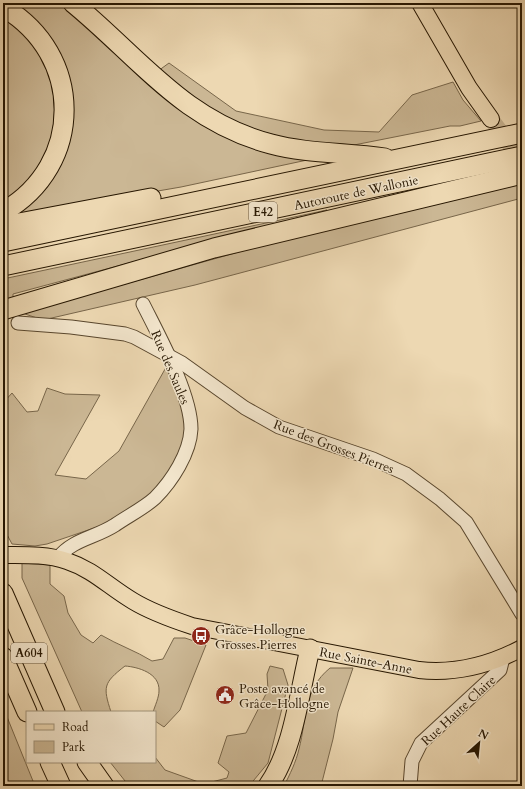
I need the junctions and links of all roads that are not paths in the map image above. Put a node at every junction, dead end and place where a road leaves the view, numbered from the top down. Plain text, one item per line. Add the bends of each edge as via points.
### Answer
1 (73, 3) edge
2 (420, 3) edge
3 (3, 7) edge
4 (491, 119) tunnel mouth
5 (522, 133) edge
6 (522, 156) edge
7 (395, 160) junction
8 (331, 173) junction
9 (522, 174) edge
10 (3, 212) edge
11 (3, 226) edge
12 (3, 242) edge
13 (3, 266) edge
14 (143, 304) dead end
15 (3, 310) edge
16 (18, 322) dead end
17 (168, 356) junction
18 (5, 555) edge
19 (58, 558) junction
20 (3, 593) edge
21 (522, 614) edge
22 (522, 648) edge
23 (310, 649) junction
24 (3, 657) edge
25 (503, 658) junction
26 (27, 711) edge
27 (55, 711) edge
28 (77, 763) edge
29 (88, 763) edge
30 (88, 786) edge
31 (104, 786) edge
32 (268, 786) edge
33 (410, 786) edge

1 - 7 highway via 167,89 201,114 233,130 271,144 292,148 331,154 355,153
2 - 4 main road via 469,88
3 - 10 highway via 16,14 47,48 61,82 64,105 64,128 51,164 30,192
5 - 7 highway, Autoroute de Wallonie / E42
6 - 13 highway, Autoroute de Wallonie / E42
7 - 8 highway, Autoroute de Wallonie / E42
8 - 11 highway via 312,168
8 - 12 highway, Autoroute de Wallonie / E42
9 - 15 highway via 214,248
14 - 17 street, Rue des Saules
16 - 17 street, Rue des Grosses Pierres via 125,334 142,340
17 - 19 street, Rue des Saules via 189,408 191,429 187,448 178,467 154,499 112,527 73,544
17 - 21 street, Rue des Grosses Pierres via 182,363 245,408 279,427 406,474 466,522
18 - 19 main road, Rue Sainte-Anne
19 - 23 main road, Rue Sainte-Anne via 87,569 134,602 163,616 207,629
20 - 27 highway, A604
22 - 25 main road, Rue Sainte-Anne
23 - 25 main road, Rue Sainte-Anne via 432,671 469,668
23 - 32 highway via 290,735 279,766
24 - 26 highway, A604
25 - 33 street, Rue Haute Claire via 500,670 421,743 412,761
28 - 30 highway
29 - 31 highway

